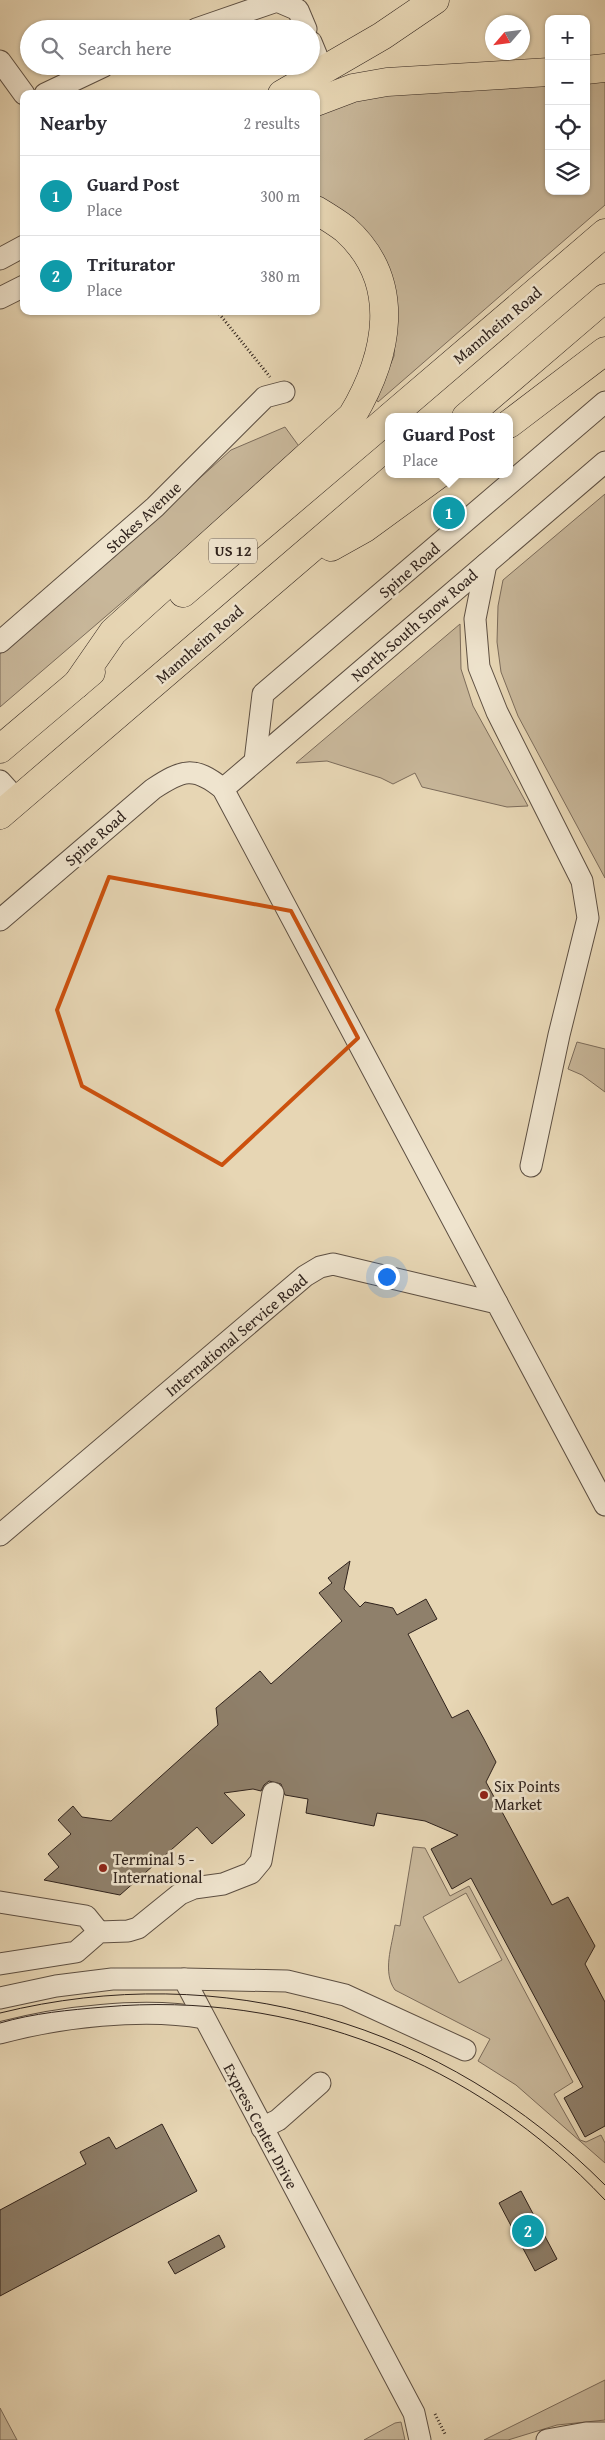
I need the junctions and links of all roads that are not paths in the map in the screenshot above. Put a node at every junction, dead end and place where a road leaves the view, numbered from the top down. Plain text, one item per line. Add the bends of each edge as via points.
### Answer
1 (435, 0) edge
2 (222, 20) edge
3 (302, 20) edge
4 (0, 62) edge
5 (320, 64) edge
6 (605, 68) edge
7 (590, 70) edge
8 (323, 71) junction
9 (545, 72) edge
10 (320, 73) edge
11 (85, 75) edge
12 (316, 75) edge
13 (21, 90) edge
14 (53, 90) edge
15 (289, 90) edge
16 (320, 100) edge
17 (320, 213) edge
18 (605, 233) edge
19 (20, 248) edge
20 (0, 259) edge
21 (20, 288) edge
22 (0, 298) edge
23 (605, 298) edge
24 (605, 351) edge
25 (284, 392) road end
26 (605, 402) edge
27 (395, 413) edge
28 (471, 413) edge
29 (385, 421) edge
30 (513, 421) edge
31 (605, 462) edge
32 (393, 478) edge
33 (434, 478) edge
34 (486, 564) junction
35 (279, 575) junction
36 (0, 642) edge
37 (77, 684) junction
38 (0, 749) edge
39 (255, 761) junction
40 (223, 789) junction
41 (6, 799) edge
42 (0, 920) edge
43 (531, 1166) dead end
44 (497, 1303) junction
45 (605, 1505) edge
46 (0, 1534) edge
47 (273, 1793) dead end
48 (0, 1902) edge
49 (100, 1932) junction
50 (0, 1964) edge
51 (184, 1978) junction
52 (0, 1998) edge
53 (204, 2018) junction
54 (0, 2033) edge
55 (466, 2050) dead end
56 (320, 2083) dead end
57 (262, 2128) junction
58 (605, 2433) edge
59 (420, 2440) edge
60 (547, 2440) edge

1 - 8 main road
2 - 3 street via 277,1 298,10
4 - 13 street
5 - 8 street
6 - 7 main road
8 - 10 main road
9 - 16 main road via 386,82 353,88
11 - 14 street
12 - 15 main road
17 - 37 main road via 345,230 362,250 374,266 381,287 384,337 366,394 352,416 113,632
18 - 27 main road, Mannheim Road / US 12
19 - 20 street
21 - 22 street
23 - 28 main road
24 - 30 main road
25 - 36 street, Stokes Avenue via 265,397 155,507
26 - 39 street, Spine Road via 263,694
29 - 37 main road, Mannheim Road / US 12
31 - 34 street, North-South Snow Road
32 - 35 main road, Mannheim Road / US 12
33 - 35 main road via 365,528
34 - 39 street, North-South Snow Road
34 - 43 street via 475,619 480,667 497,712 582,881 588,918
35 - 41 main road, Mannheim Road / US 12
37 - 38 main road, Mannheim Road / US 12
39 - 40 street, North-South Snow Road
40 - 42 street, Spine Road via 206,776 191,773 174,775 153,789
40 - 44 street
44 - 45 street
44 - 46 street, International Service Road via 333,1264 320,1267 298,1282
47 - 49 street via 261,1861 251,1873 223,1884 194,1888 180,1894 138,1928
48 - 49 street via 86,1916
49 - 50 street via 76,1952
51 - 52 street via 103,1980
51 - 53 street, Express Center Drive
51 - 55 street via 287,1981 346,1995
53 - 54 street via 179,2014 116,2016 23,2027
53 - 57 street, Express Center Drive
56 - 57 street via 278,2120
57 - 59 street, Express Center Drive via 414,2413
58 - 60 street

